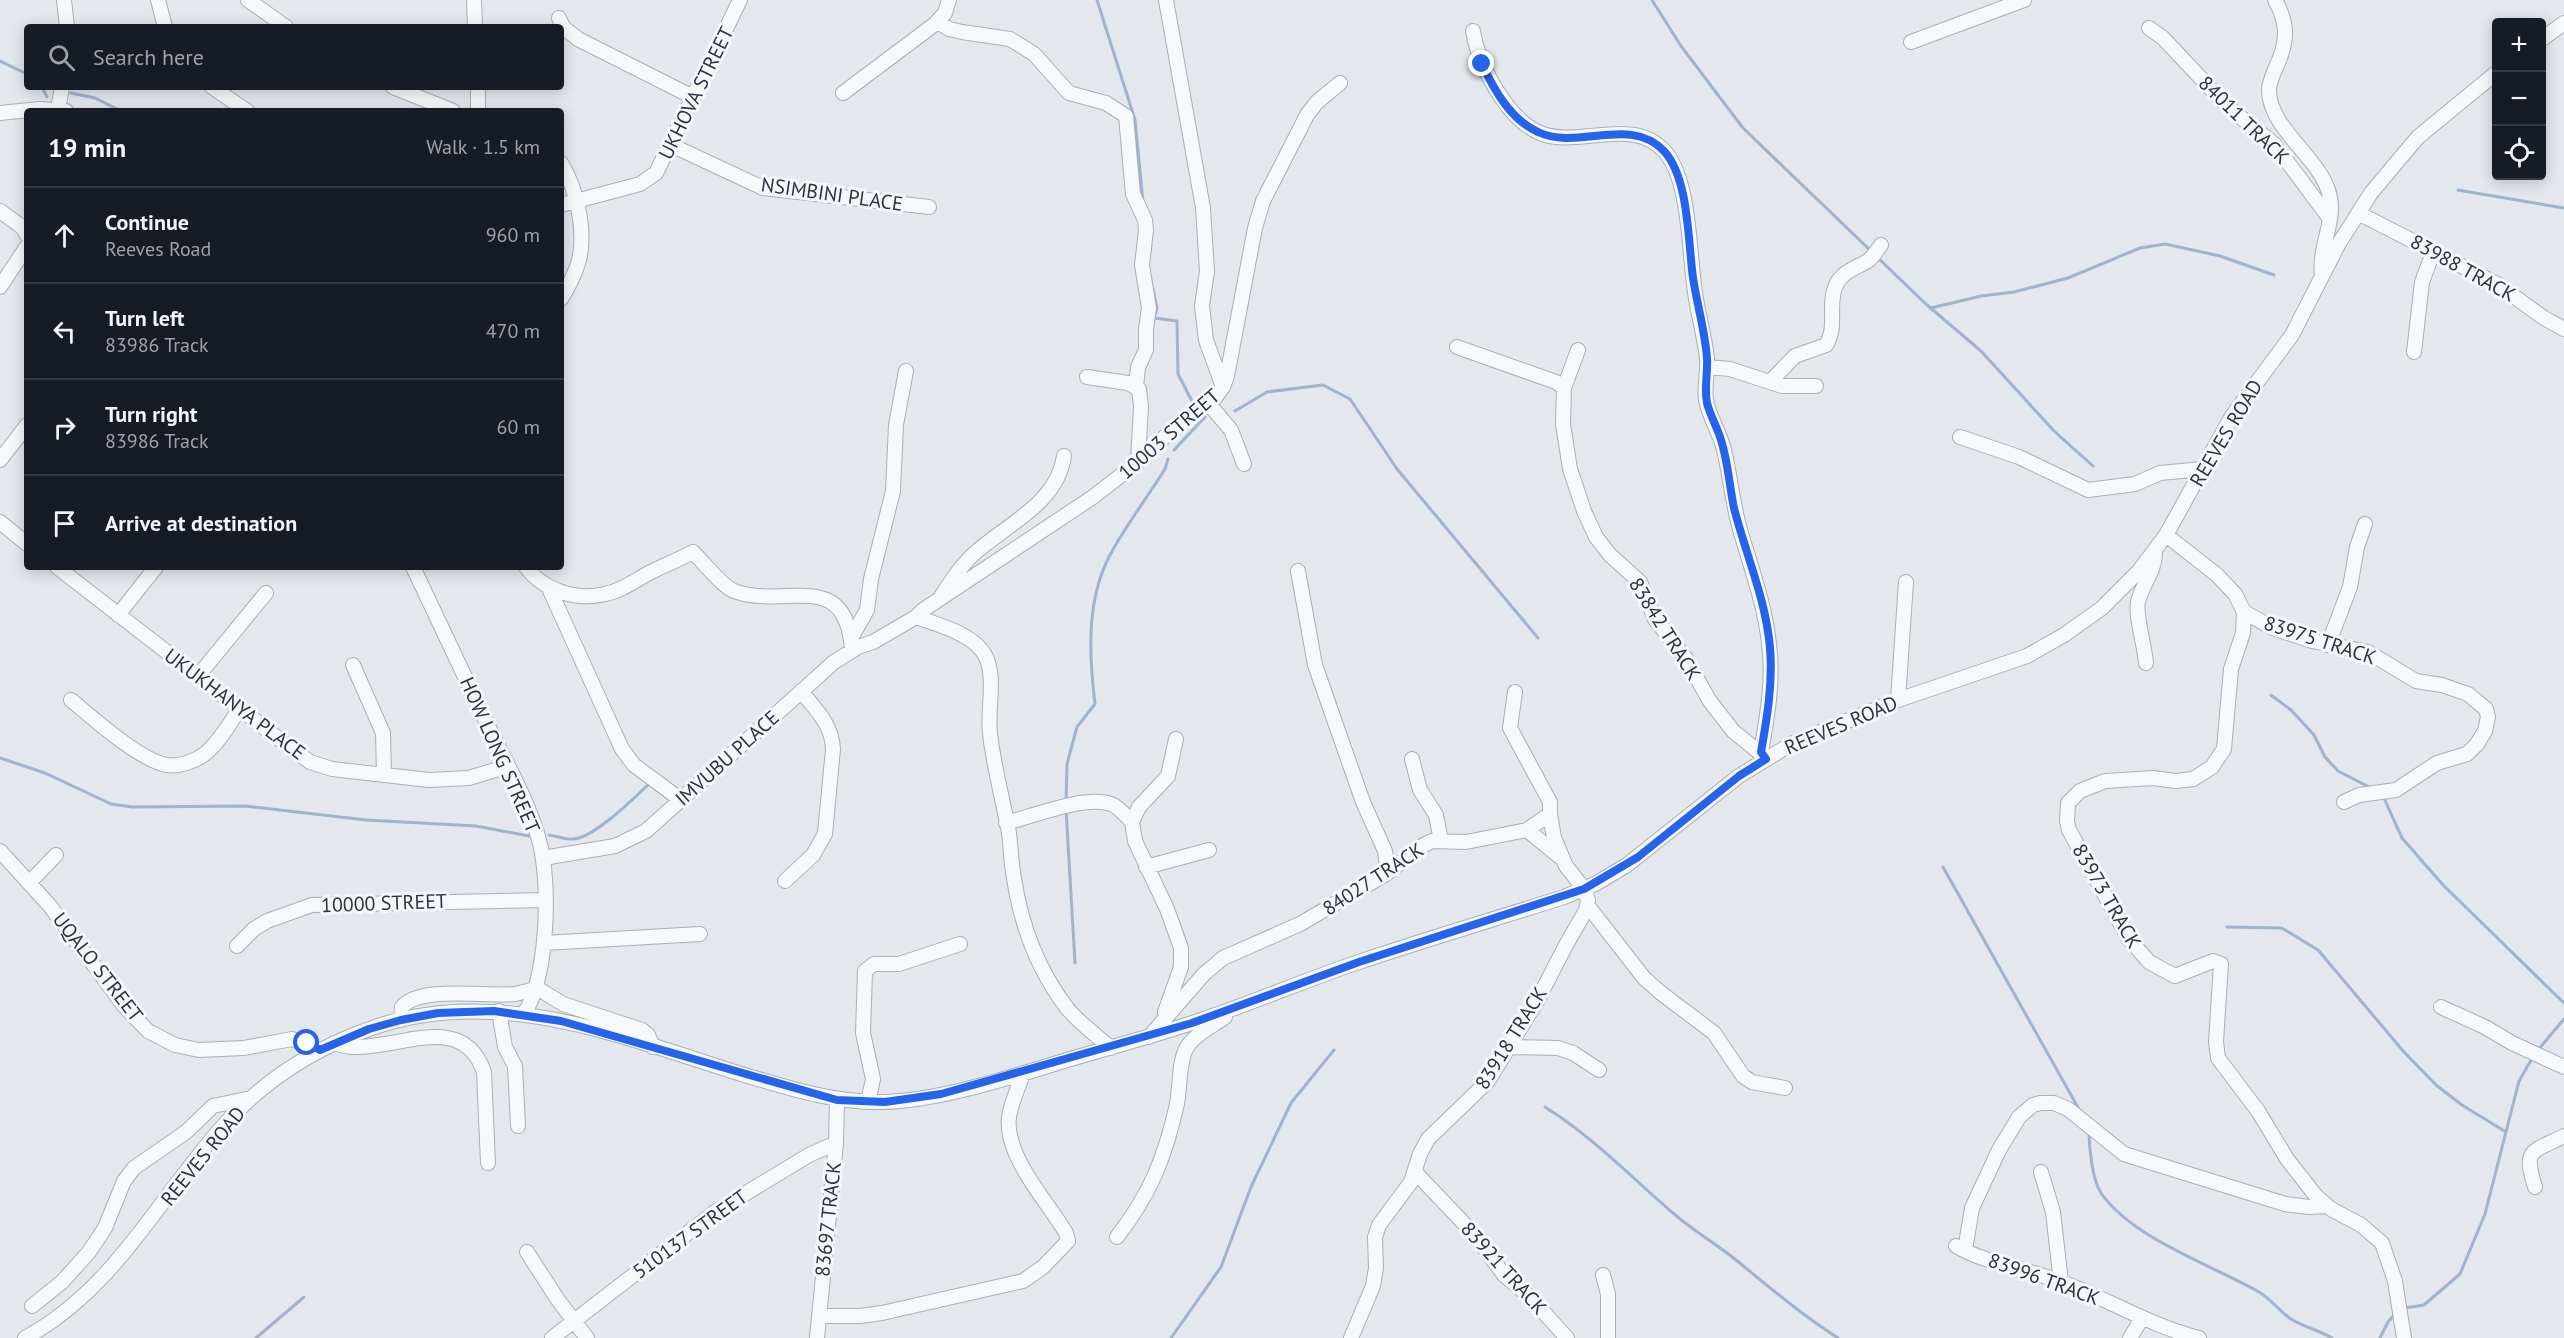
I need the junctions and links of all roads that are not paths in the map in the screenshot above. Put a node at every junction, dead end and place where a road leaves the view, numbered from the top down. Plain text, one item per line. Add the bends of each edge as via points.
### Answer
1 (64, 0) edge
2 (158, 0) edge
3 (248, 0) edge
4 (474, 0) edge
5 (740, 0) edge
6 (949, 0) edge
7 (1166, 0) edge
8 (2024, 0) edge
9 (2275, 0) edge
10 (559, 18) dead end
11 (938, 22) junction
12 (2564, 23) edge
13 (67, 24) edge
14 (164, 24) edge
15 (282, 24) edge
16 (475, 24) edge
17 (562, 24) edge
18 (564, 28) edge
19 (2149, 28) dead end
20 (1473, 31) dead end
21 (2546, 36) edge
22 (1911, 42) dead end
23 (2492, 76) edge
24 (1340, 83) dead end
25 (62, 90) edge
26 (216, 90) edge
27 (400, 90) edge
28 (478, 90) edge
29 (843, 93) dead end
30 (693, 97) junction
31 (62, 108) edge
32 (243, 108) edge
33 (446, 108) edge
34 (478, 108) edge
35 (24, 111) edge
36 (0, 113) edge
37 (671, 145) junction
38 (564, 170) edge
39 (577, 201) junction
40 (564, 204) edge
41 (929, 207) dead end
42 (0, 211) edge
43 (2358, 213) junction
44 (2330, 219) junction
45 (24, 230) edge
46 (1881, 245) dead end
47 (2434, 250) junction
48 (24, 251) edge
49 (2322, 277) junction
50 (0, 287) edge
51 (564, 294) edge
52 (2564, 329) edge
53 (1457, 347) dead end
54 (1578, 350) dead end
55 (2414, 352) dead end
56 (1707, 367) junction
57 (906, 371) dead end
58 (1087, 377) dead end
59 (1770, 382) junction
60 (1816, 386) dead end
61 (1136, 387) junction
62 (1223, 387) junction
63 (1564, 388) junction
64 (1209, 403) junction
65 (24, 429) edge
66 (1960, 437) dead end
67 (1064, 456) dead end
68 (0, 460) edge
69 (1138, 462) junction
70 (1244, 464) dead end
71 (2203, 469) junction
72 (0, 522) edge
73 (2365, 524) dead end
74 (2166, 535) junction
75 (24, 542) edge
76 (2155, 550) junction
77 (61, 570) edge
78 (154, 570) edge
79 (414, 570) edge
80 (529, 570) edge
81 (1298, 571) dead end
82 (1906, 582) dead end
83 (548, 586) junction
84 (266, 593) dead end
85 (936, 602) junction
86 (2244, 612) junction
87 (118, 615) junction
88 (916, 617) junction
89 (898, 626) joint
90 (852, 644) junction
91 (2328, 645) junction
92 (2146, 663) dead end
93 (353, 665) dead end
94 (198, 676) junction
95 (801, 691) junction
96 (1515, 692) dead end
97 (71, 700) dead end
98 (1898, 700) junction
99 (240, 708) junction
100 (1176, 738) dead end
101 (1763, 756) junction
102 (1412, 759) dead end
103 (508, 766) junction
104 (384, 775) junction
105 (681, 800) junction
106 (2344, 802) dead end
107 (1550, 814) junction
108 (1132, 822) junction
109 (1006, 823) junction
110 (1527, 830) junction
111 (1441, 840) junction
112 (0, 850) edge
113 (1209, 850) dead end
114 (57, 855) dead end
115 (543, 858) junction
116 (1562, 858) junction
117 (1146, 867) junction
118 (1386, 874) junction
119 (785, 881) dead end
120 (30, 882) junction
121 (1584, 889) junction
122 (544, 900) junction
123 (1588, 906) junction
124 (700, 934) dead end
125 (544, 943) junction
126 (960, 944) dead end
127 (237, 946) dead end
128 (537, 988) junction
129 (1238, 1006) junction
130 (2441, 1007) dead end
131 (499, 1011) junction
132 (524, 1014) junction
133 (401, 1020) junction
134 (1161, 1020) junction
135 (1149, 1037) junction
136 (334, 1043) junction
137 (653, 1047) junction
138 (1510, 1047) junction
139 (1111, 1048) junction
140 (320, 1050) junction
141 (2564, 1067) edge
142 (1599, 1070) dead end
143 (1023, 1073) junction
144 (1785, 1088) dead end
145 (251, 1098) junction
146 (837, 1100) junction
147 (868, 1102) junction
148 (518, 1126) dead end
149 (2564, 1136) edge
150 (836, 1143) junction
151 (488, 1163) dead end
152 (1415, 1172) junction
153 (2041, 1172) dead end
154 (2535, 1187) dead end
155 (2326, 1206) junction
156 (1117, 1237) dead end
157 (527, 1252) dead end
158 (1603, 1275) dead end
159 (2061, 1282) junction
160 (32, 1306) dead end
161 (819, 1316) junction
162 (2142, 1318) junction
163 (573, 1321) junction
164 (25, 1338) edge
165 (552, 1338) edge
166 (587, 1338) edge
167 (817, 1338) edge
168 (1351, 1338) edge
169 (1567, 1338) edge
170 (1608, 1338) edge
171 (2130, 1338) edge
172 (2199, 1338) edge
173 (2404, 1338) edge

1 - 13 street
2 - 14 street
3 - 15 street
4 - 16 street
5 - 30 street, UKHOVA STREET
6 - 11 street
7 - 62 street via 1203,208 1207,271 1202,306 1206,340
8 - 22 street
9 - 44 street via 2286,34 2270,80 2270,98 2278,118 2326,185
10 - 17 street
11 - 29 street
11 - 61 street via 962,33 1010,39 1034,54 1069,93 1106,103 1126,116 1133,194 1146,230 1142,265 1149,308 1146,350 1138,367
12 - 21 street
18 - 30 street via 578,39
19 - 44 street, 84011 TRACK via 2228,107 2274,144
20 - 56 street via 1476,51 1487,75 1525,125 1557,137 1623,134 1645,138 1663,150 1674,164 1684,199
23 - 43 street, REEVES ROAD via 2418,137
24 - 62 street, 10003 STREET via 1317,102 1303,121 1263,201
25 - 31 street
26 - 32 street
27 - 33 street
28 - 34 street
30 - 37 street, UKHOVA STREET
35 - 36 street
37 - 39 street, UKHOVA STREET via 660,168 645,182
37 - 41 street, NSIMBINI PLACE via 763,188
38 - 39 street
39 - 40 street, UKHOVA STREET
39 - 51 street via 581,252
42 - 45 street
43 - 47 street, 83988 TRACK
43 - 49 street, REEVES ROAD
44 - 49 street via 2320,262
46 - 59 street via 1868,260 1838,281 1826,345 1795,356
47 - 52 street, 83988 TRACK via 2511,292
47 - 55 street via 2422,282
48 - 50 street
49 - 71 street, REEVES ROAD via 2292,335 2242,400
53 - 63 street
54 - 63 street, 83842 TRACK
56 - 59 street via 1730,369
56 - 101 street via 1706,400 1724,450 1768,633 1770,685
57 - 90 street via 896,425 892,491 867,610
58 - 61 street
59 - 60 street
61 - 69 street via 1141,406
62 - 64 street, 10003 STREET
63 - 101 street, 83842 TRACK via 1563,424 1569,460 1591,527 1610,555 1640,582 1655,620 1687,660 1715,709 1744,742
64 - 69 street, 10003 STREET via 1172,429
64 - 70 street via 1231,430
65 - 68 street
66 - 71 street via 2019,457 2088,490 2135,484 2160,473
67 - 85 street via 1060,475 1047,494 974,554
69 - 85 street, 10003 STREET via 1083,505
71 - 74 street, REEVES ROAD
72 - 75 street
73 - 91 street via 2350,588
74 - 76 street, REEVES ROAD
74 - 86 street via 2217,575 2235,594
76 - 92 street via 2155,563 2137,604
76 - 98 street, REEVES ROAD via 2109,601 2052,643 2010,663
77 - 87 street, UKUKHANYA PLACE
78 - 87 street
79 - 103 street, HOW LONG STREET
80 - 83 street
81 - 118 street via 1315,665 1384,851
82 - 98 street
83 - 90 street via 579,595 607,594 693,552 733,590 827,599 847,619
83 - 105 street via 622,749 634,765
84 - 94 street
85 - 88 street, 10003 STREET
86 - 91 street, 83975 TRACK
86 - 155 street, 83973 TRACK via 2243,633 2231,669 2227,738 2220,758 2193,778 2096,783 2072,797 2067,821 2074,841 2129,939 2147,961 2175,976 2213,961 2221,964 2218,1058 2258,1111 2287,1159
87 - 94 street, UKUKHANYA PLACE
88 - 89 street, 10003 STREET
88 - 109 street via 968,639 986,658 993,762
89 - 90 street, IMVUBU PLACE via 873,642
90 - 95 street, IMVUBU PLACE
91 - 106 street, 83975 TRACK via 2368,652 2415,681 2468,694 2486,709 2488,717 2482,738 2467,754 2437,763 2396,790 2360,795
93 - 104 street via 382,733
94 - 99 street, UKUKHANYA PLACE
95 - 105 street, IMVUBU PLACE
95 - 119 street via 826,722 833,749 825,834 813,855
96 - 107 street via 1510,728 1550,802
97 - 99 street via 138,751 172,765 207,752
98 - 101 street, REEVES ROAD
99 - 104 street, UKUKHANYA PLACE via 317,765
100 - 108 street via 1168,776 1139,807
101 - 121 street, REEVES ROAD via 1638,857
102 - 111 street via 1419,790 1436,815
103 - 104 street, UKUKHANYA PLACE via 457,780
103 - 115 street, HOW LONG STREET via 536,831
105 - 115 street, IMVUBU PLACE via 632,839 615,846
107 - 110 street, 84027 TRACK
107 - 116 street
108 - 109 street via 1115,806 1101,802 1066,805
108 - 117 street
109 - 139 street via 1023,920 1039,963 1066,1008
110 - 111 street, 84027 TRACK via 1466,842
110 - 116 street
111 - 118 street, 84027 TRACK via 1422,846
112 - 120 street, UQALO STREET
113 - 117 street
114 - 120 street
115 - 122 street, HOW LONG STREET
116 - 121 street
117 - 134 street via 1177,933 1182,958
118 - 134 street, 84027 TRACK via 1300,924 1223,958
120 - 140 street, UQALO STREET via 125,1006 148,1031 165,1042 217,1050 292,1039
121 - 123 street
121 - 129 street, REEVES ROAD via 1352,964
122 - 125 street, HOW LONG STREET
122 - 127 street, 10000 STREET via 312,905 267,921
123 - 138 street, 83918 TRACK
123 - 144 street via 1644,978 1709,1028 1743,1076 1752,1082
124 - 125 street
125 - 128 street, HOW LONG STREET
126 - 147 street via 899,964 874,964 865,971 863,1033 873,1080
128 - 132 street, HOW LONG STREET
128 - 133 street via 515,994 462,992 414,999 402,1007
128 - 137 street via 563,1004 642,1030
129 - 135 street, REEVES ROAD
129 - 156 street via 1186,1048 1159,1170 1144,1201
130 - 141 street
131 - 132 street, REEVES ROAD
131 - 133 street, REEVES ROAD via 461,1011
131 - 148 street via 505,1047 514,1066
132 - 137 street, REEVES ROAD
133 - 136 street, REEVES ROAD
134 - 135 street, 84027 TRACK
135 - 139 street, REEVES ROAD
136 - 140 street, REEVES ROAD
136 - 151 street via 356,1048 447,1038 470,1047 484,1072
137 - 146 street, REEVES ROAD
138 - 142 street via 1558,1048
138 - 152 street, 83918 TRACK via 1484,1087 1428,1139
139 - 143 street, REEVES ROAD
140 - 145 street, REEVES ROAD
143 - 147 street, REEVES ROAD via 941,1094 896,1102
143 - 161 street via 1009,1117 1011,1135 1025,1172 1066,1233 1065,1247 1036,1273 1015,1284 882,1313
145 - 160 street via 213,1106 186,1132 134,1168 89,1252 62,1282
145 - 164 street, REEVES ROAD via 223,1126 104,1277 55,1320
146 - 147 street, REEVES ROAD
146 - 150 street, 83697 TRACK
149 - 154 street via 2530,1155
150 - 161 street, 83697 TRACK
150 - 163 street, 510137 STREET via 715,1212
152 - 168 street, 83918 TRACK via 1377,1229 1373,1286
152 - 169 street, 83921 TRACK via 1475,1235 1504,1275
153 - 159 street via 2053,1212
155 - 159 street, 83996 TRACK via 2285,1204 2124,1155 2068,1109 2054,1103 2033,1105 2019,1117 1999,1150 1972,1208 1960,1248
155 - 173 street, 83973 TRACK via 2361,1225 2382,1243 2395,1281
157 - 163 street
158 - 170 street via 1608,1294
159 - 162 street, 83996 TRACK
161 - 167 street, 83697 TRACK
162 - 171 street
162 - 172 street, 83996 TRACK
163 - 165 street, 510137 STREET
163 - 166 street

